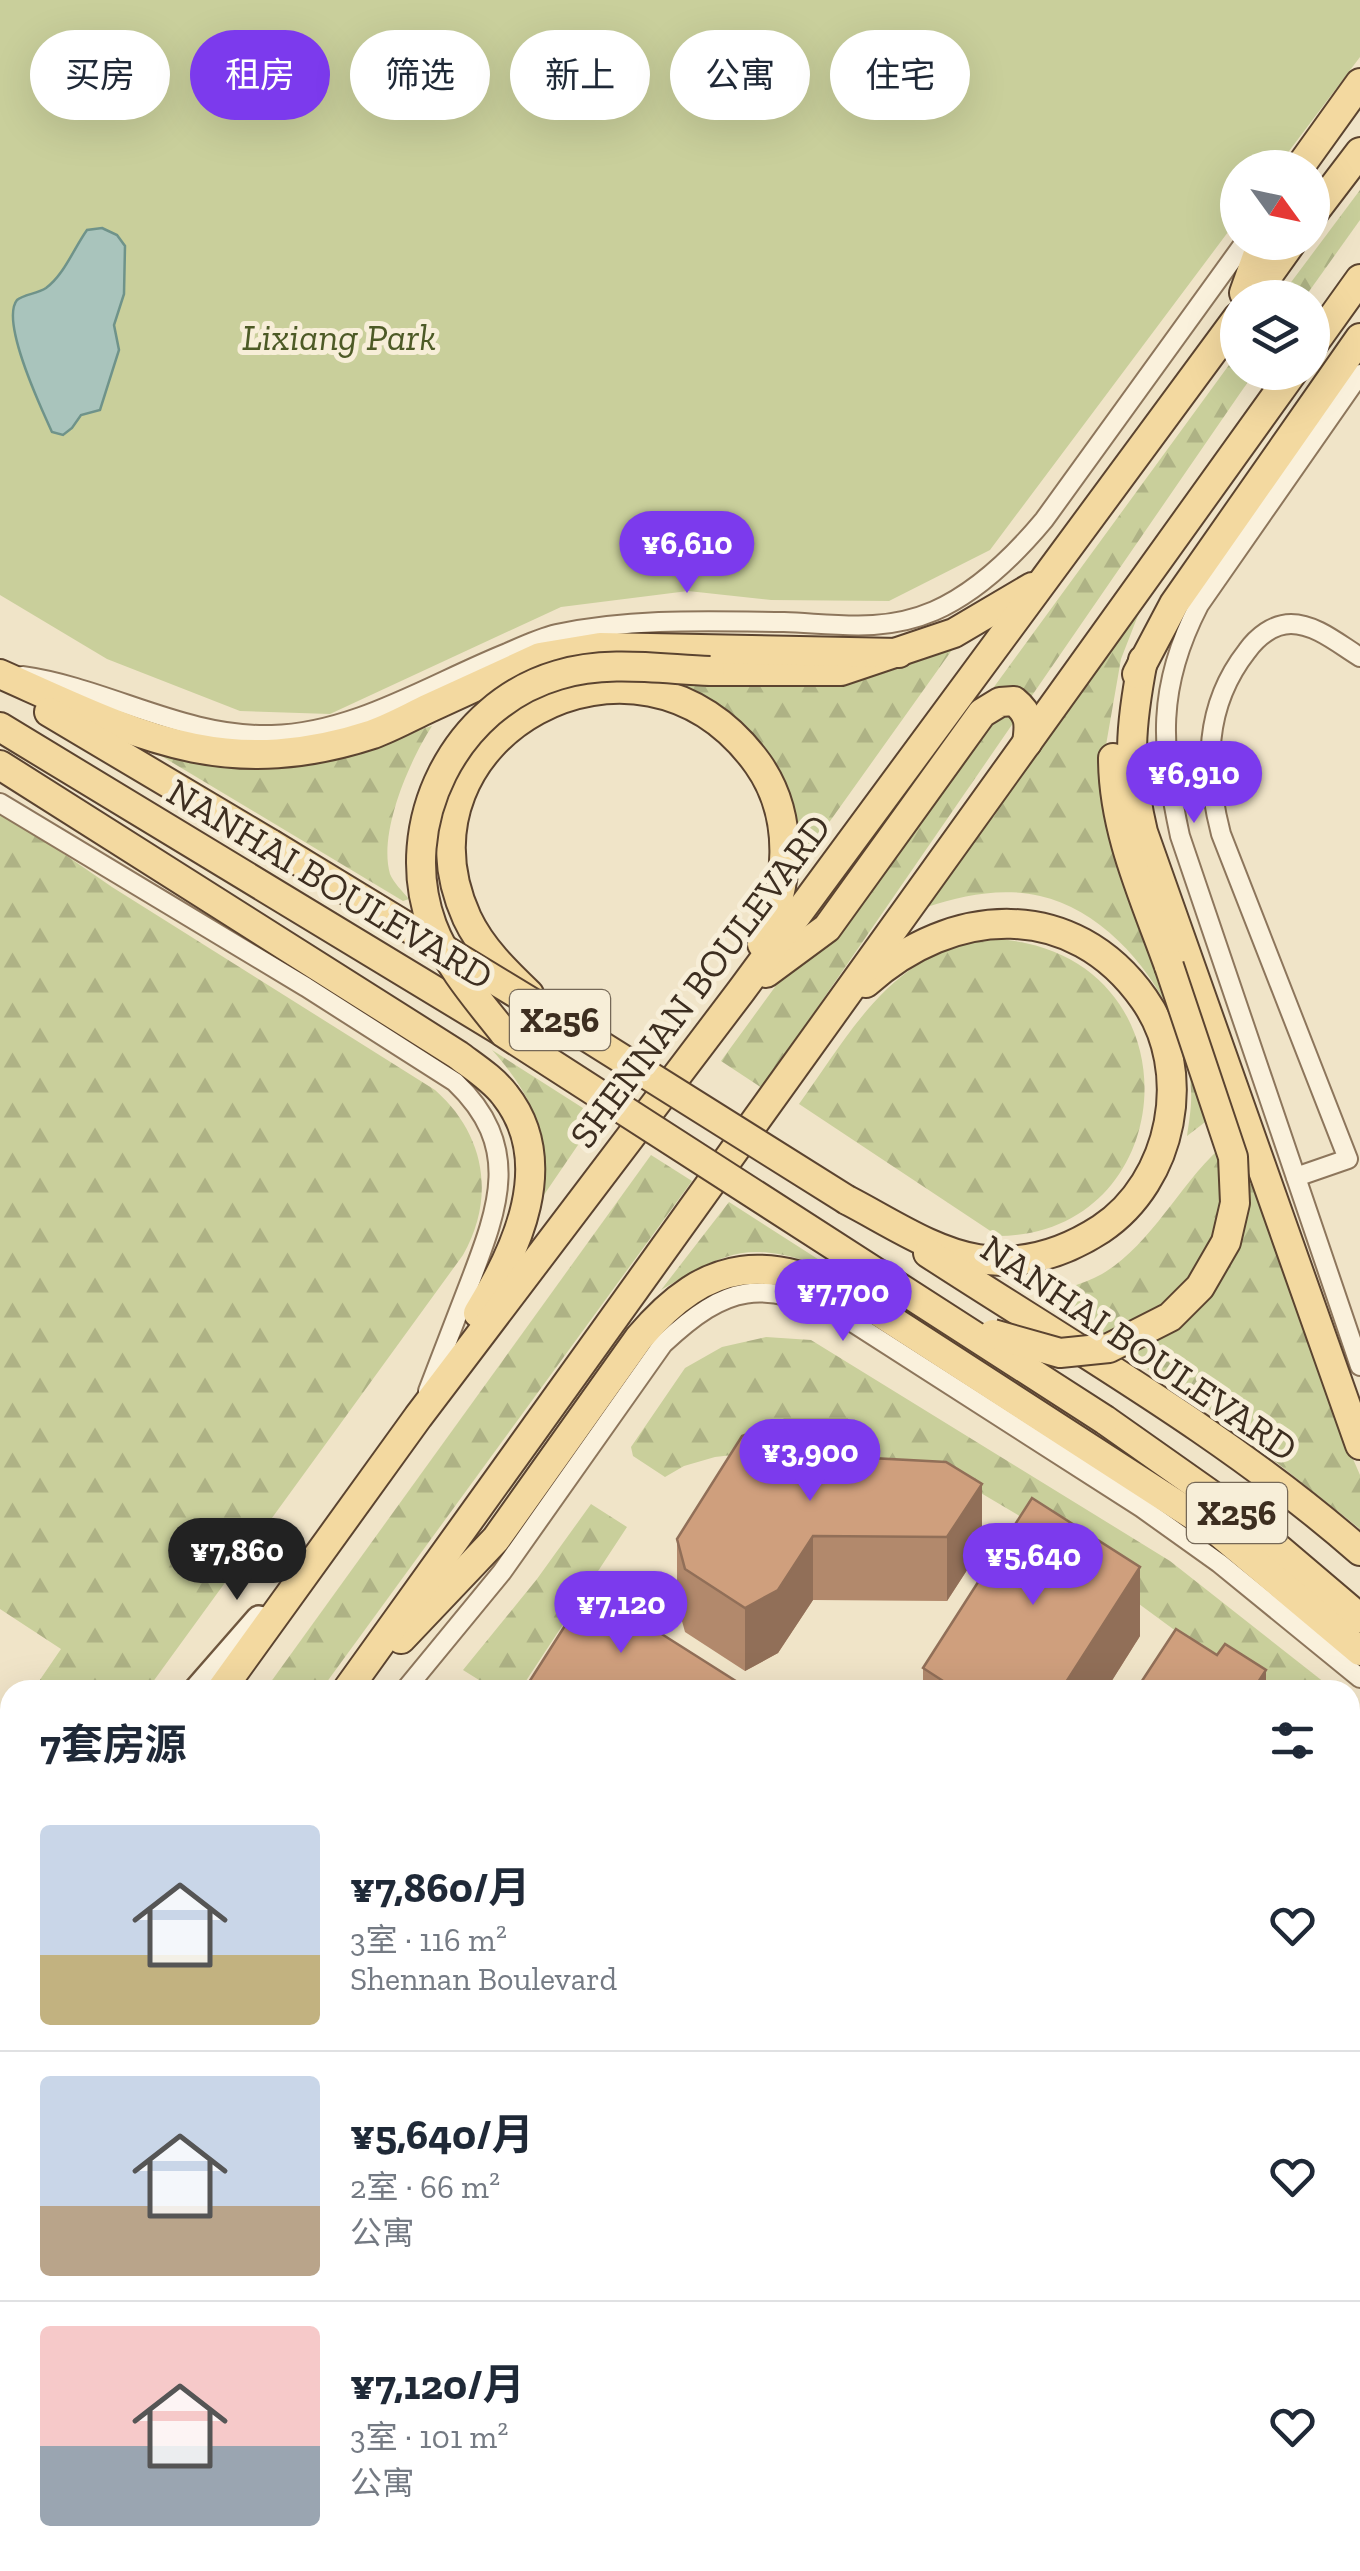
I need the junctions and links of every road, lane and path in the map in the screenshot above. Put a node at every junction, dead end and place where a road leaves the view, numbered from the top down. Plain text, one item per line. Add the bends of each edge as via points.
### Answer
1 (1360, 84) edge
2 (1311, 150) edge
3 (1360, 152) edge
4 (1330, 191) edge
5 (1232, 260) edge
6 (1360, 280) edge
7 (1351, 298) edge
8 (1330, 324) edge
9 (1220, 336) edge
10 (1360, 338) edge
11 (1360, 374) edge
12 (1280, 390) edge
13 (1042, 582) junction
14 (899, 653) junction
15 (1360, 657) edge
16 (1143, 660) junction
17 (0, 674) edge
18 (0, 683) edge
19 (0, 727) edge
20 (1027, 743) junction
21 (0, 765) edge
22 (0, 803) edge
23 (740, 991) junction
24 (833, 1015) junction
25 (557, 1018) junction
26 (504, 1033) junction
27 (1296, 1177) junction
28 (847, 1200) junction
29 (950, 1318) junction
30 (1360, 1366) edge
31 (418, 1416) junction
32 (1360, 1445) edge
33 (1360, 1551) edge
34 (320, 1552) junction
35 (1360, 1618) edge
36 (1360, 1651) edge
37 (1360, 1678) edge
38 (206, 1680) edge
39 (228, 1680) edge
40 (356, 1680) edge
41 (359, 1680) edge
42 (413, 1680) edge

1 - 2 main road
3 - 4 main road
5 - 17 street via 1016,554 934,611 877,627 656,619 554,634 396,702 319,730 276,736 196,727 84,689
6 - 7 main road
7 - 8 main road
9 - 13 main road, SHENNAN BOULEVARD
10 - 16 main road via 1174,604
11 - 27 street via 1199,605 1181,640 1165,720 1180,836
12 - 20 main road
13 - 14 main road via 954,632
13 - 23 main road, SHENNAN BOULEVARD
14 - 17 main road via 600,647 540,658 376,733 302,753 249,756 151,738
14 - 26 main road, bridge via 842,672 591,668 525,688 470,731 434,790 424,823 424,893 448,958
15 - 27 street via 1302,625 1278,626 1244,654 1221,692 1213,724 1209,761 1220,834 1348,1159
16 - 29 main road, bridge via 1113,760 1114,797 1233,1157 1236,1203 1226,1242 1200,1287 1170,1316 1109,1348 1060,1353
16 - 32 main road via 1130,746 1144,832
18 - 25 main road, NANHAI BOULEVARD / X256, bridge
19 - 26 main road, NANHAI BOULEVARD / X256
20 - 23 main road via 1030,723 1014,701 982,713 827,928
20 - 24 main road
21 - 31 main road via 458,1055 490,1079 518,1116 530,1162 516,1244
22 - 31 street via 306,987 475,1101 496,1150 496,1210
23 - 25 main road, bridge via 783,888 780,810 765,774 714,717 642,689 603,688 530,712 499,736 475,767 454,826 452,858 468,919 502,968
23 - 31 main road, SHENNAN BOULEVARD
24 - 28 main road via 909,952 979,923 1015,922 1089,947 1124,973 1147,1002 1163,1042 1171,1101 1157,1165 1138,1194 1114,1220 1046,1256 977,1259
24 - 40 main road
25 - 28 main road, NANHAI BOULEVARD / X256, bridge
26 - 29 main road, NANHAI BOULEVARD / X256, bridge
27 - 30 street
28 - 33 main road, NANHAI BOULEVARD / X256, bridge via 1236,1454
29 - 35 main road, NANHAI BOULEVARD / X256, bridge via 1171,1464
31 - 34 main road, SHENNAN BOULEVARD
34 - 38 main road
34 - 39 main road, SHENNAN BOULEVARD
36 - 41 main road via 1216,1530 1122,1466 862,1301 792,1272 726,1274 692,1286 665,1308 496,1539
37 - 42 street via 1142,1508 841,1315 798,1296 766,1292 726,1298 664,1344 502,1572

